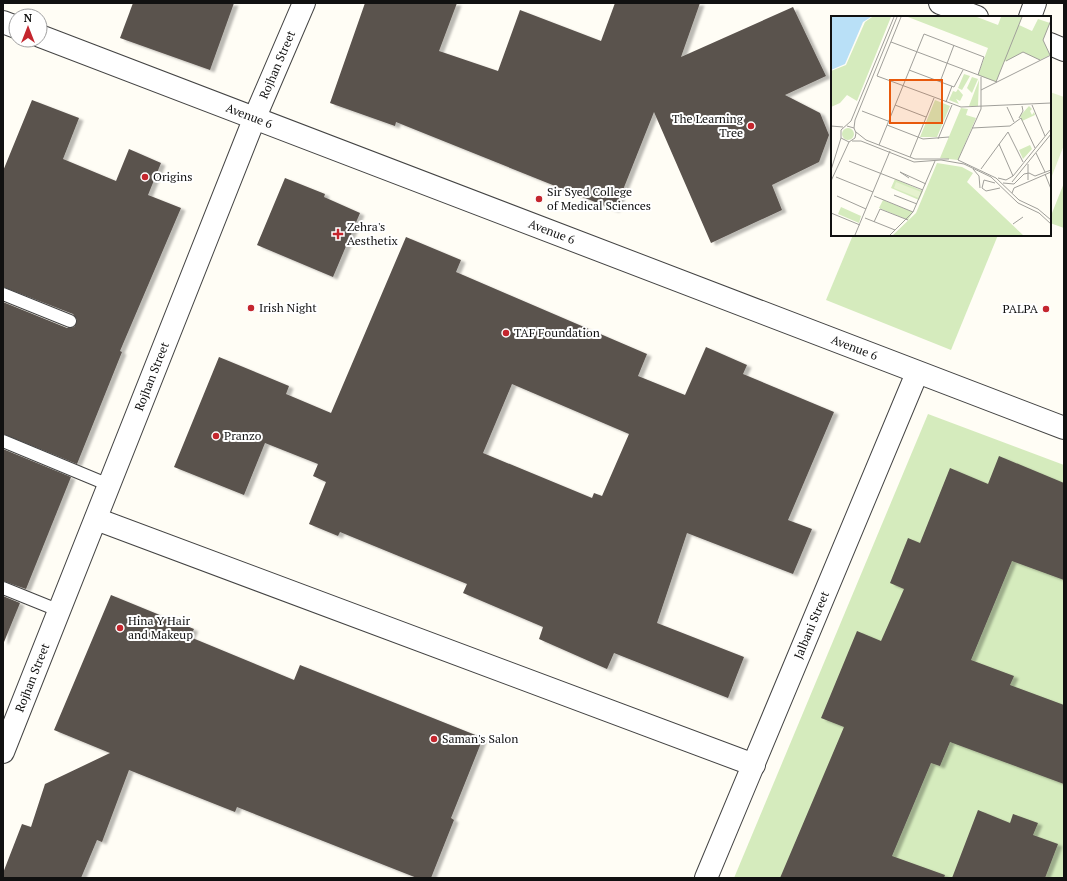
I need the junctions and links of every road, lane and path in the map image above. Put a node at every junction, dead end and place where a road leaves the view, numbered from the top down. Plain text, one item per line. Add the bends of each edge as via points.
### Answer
1 (304, 3) edge
2 (940, 3) edge
3 (1036, 3) edge
4 (974, 16) edge
5 (1030, 16) edge
6 (48, 39) edge
7 (1051, 44) edge
8 (1064, 50) edge
9 (254, 117) junction
10 (3, 294) edge
11 (70, 321) dead end
12 (918, 373) junction
13 (1064, 428) edge
14 (3, 441) edge
15 (109, 485) junction
16 (96, 519) junction
17 (3, 588) edge
18 (60, 611) junction
19 (3, 752) edge
20 (754, 765) junction
21 (706, 878) edge

1 - 9 street, Rojhan Street
2 - 4 street
3 - 5 street
6 - 9 street, Avenue 6
7 - 8 street
9 - 12 street, Avenue 6
9 - 15 street, Rojhan Street
10 - 11 lane
12 - 13 street, Avenue 6
12 - 20 street, Jalbani Street
14 - 15 lane
15 - 16 street, Rojhan Street
16 - 18 street, Rojhan Street
16 - 20 street
17 - 18 lane
18 - 19 street, Rojhan Street
20 - 21 street, Jalbani Street

